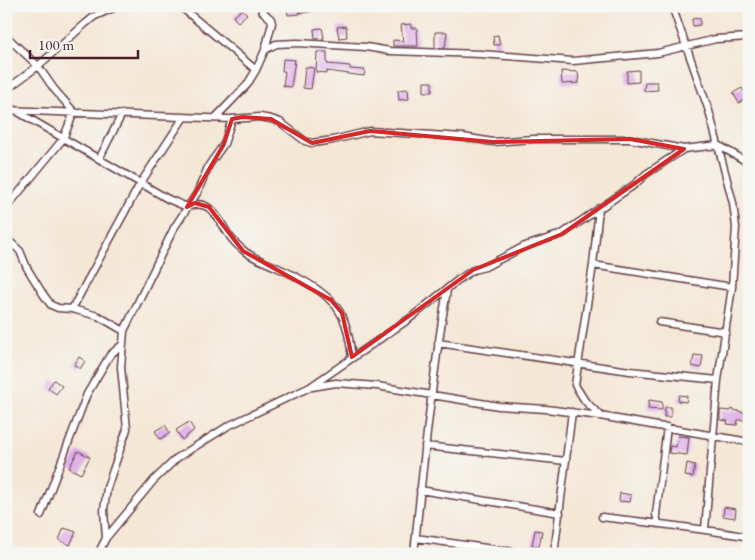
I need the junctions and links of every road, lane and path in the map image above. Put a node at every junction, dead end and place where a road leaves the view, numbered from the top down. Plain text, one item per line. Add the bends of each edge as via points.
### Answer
1 (118, 6) edge
2 (180, 6) edge
3 (262, 6) edge
4 (672, 6) edge
5 (6, 36) edge
6 (749, 37) edge
7 (686, 47) junction
8 (265, 50) junction
9 (38, 66) junction
10 (256, 70) junction
11 (6, 90) edge
12 (6, 105) edge
13 (10, 110) edge
14 (74, 112) junction
15 (122, 114) junction
16 (184, 117) junction
17 (215, 118) junction
18 (232, 119) junction
19 (63, 139) junction
20 (718, 145) junction
21 (684, 149) junction
22 (99, 159) junction
23 (749, 163) edge
24 (140, 184) junction
25 (187, 207) junction
26 (6, 208) edge
27 (599, 208) junction
28 (6, 238) edge
29 (593, 265) junction
30 (732, 287) junction
31 (447, 290) junction
32 (72, 309) junction
33 (659, 322) dead end
34 (124, 331) junction
35 (726, 332) junction
36 (438, 343) junction
37 (123, 344) junction
38 (352, 357) junction
39 (578, 363) junction
40 (718, 380) junction
41 (310, 387) junction
42 (432, 394) junction
43 (572, 412) junction
44 (600, 416) junction
45 (667, 428) junction
46 (712, 436) junction
47 (749, 442) edge
48 (425, 446) junction
49 (566, 461) junction
50 (420, 490) junction
51 (560, 513) junction
52 (41, 515) dead end
53 (602, 517) dead end
54 (658, 524) junction
55 (705, 529) junction
56 (749, 537) edge
57 (106, 538) junction
58 (416, 538) junction
59 (98, 554) edge
60 (414, 554) edge
61 (528, 554) edge
62 (554, 554) edge

1 - 9 street via 85,24
2 - 10 street
3 - 8 street via 272,24
4 - 7 street
5 - 9 street
6 - 7 street via 716,39
7 - 8 street via 650,54 573,61 296,43 276,44
7 - 20 street
8 - 10 street
9 - 11 street
9 - 14 street
10 - 17 street via 247,85
12 - 13 street
13 - 14 street
13 - 19 street
14 - 15 street
14 - 19 street
15 - 16 street
15 - 22 street
16 - 17 street
16 - 24 street
17 - 18 street
18 - 21 street via 271,119 312,143 370,131 493,142 630,139
18 - 25 street via 224,144
19 - 22 street
19 - 26 street
20 - 21 street
20 - 23 street
20 - 30 street via 736,226
21 - 27 street
22 - 24 street
24 - 25 street
24 - 32 street
25 - 34 street via 154,266
25 - 38 street via 195,203 209,208 231,239 244,251 299,279 331,300 342,313
27 - 29 street
27 - 31 street via 562,234 525,246 473,270
28 - 32 street via 20,251 47,301 54,307
29 - 30 street
29 - 39 street
30 - 35 street
31 - 36 street
31 - 38 street
32 - 34 street via 98,316
33 - 35 street
34 - 37 street
35 - 40 street
36 - 39 street
36 - 42 street
37 - 52 street via 110,355 88,394
37 - 57 street via 122,386 127,429 106,494
38 - 41 street
39 - 40 street
39 - 44 street via 575,385
40 - 46 street
41 - 42 street via 336,383
41 - 57 street via 228,426 177,458 154,480
42 - 43 street via 498,406
42 - 48 street
43 - 44 street
43 - 49 street
44 - 45 street
45 - 46 street
45 - 54 street via 656,514
46 - 47 street
46 - 55 street
48 - 49 street
48 - 50 street
49 - 51 street
50 - 51 street
50 - 58 street
51 - 62 street
53 - 54 street
54 - 55 street
55 - 56 street
57 - 59 street
58 - 60 street
58 - 61 street

